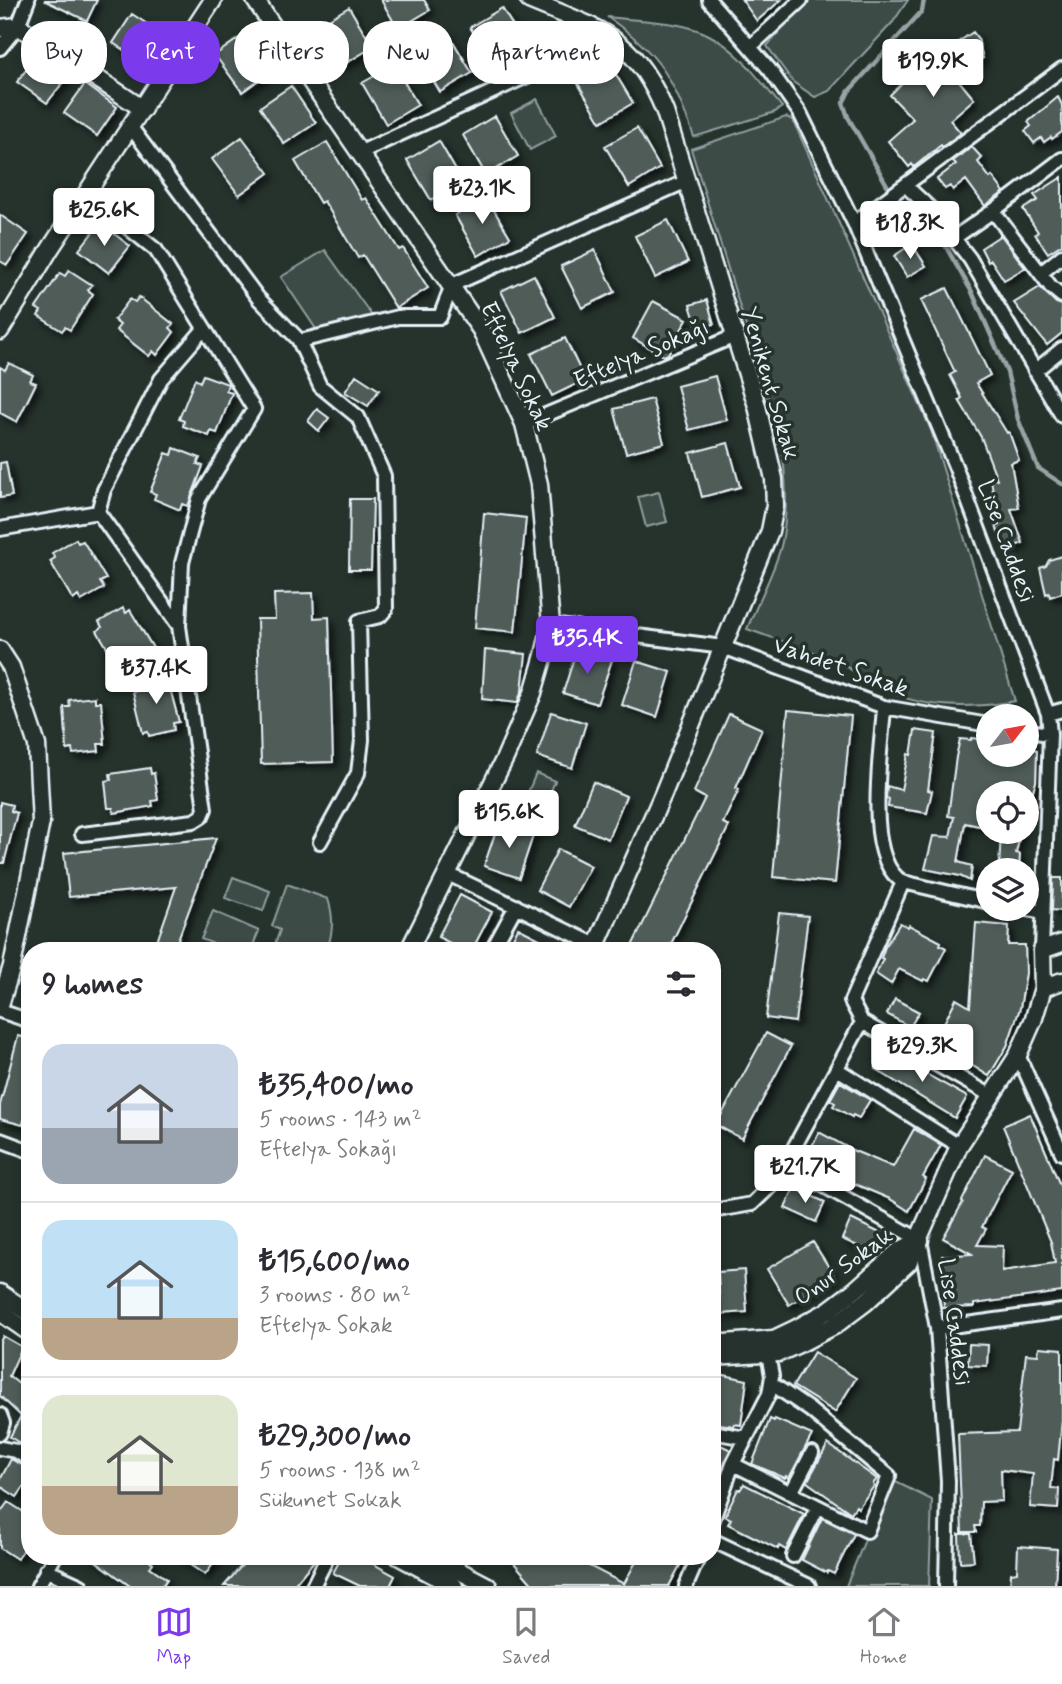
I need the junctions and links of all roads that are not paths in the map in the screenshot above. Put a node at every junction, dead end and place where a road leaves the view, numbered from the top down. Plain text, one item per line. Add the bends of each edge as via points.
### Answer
1 (28, 0) edge
2 (213, 0) edge
3 (255, 0) edge
4 (529, 0) edge
5 (709, 0) edge
6 (801, 0) edge
7 (576, 21) edge
8 (18, 26) junction
9 (0, 28) edge
10 (750, 47) junction
11 (0, 48) edge
12 (624, 48) edge
13 (1062, 69) edge
14 (509, 84) edge
15 (143, 108) junction
16 (130, 126) junction
17 (360, 152) junction
18 (1062, 159) edge
19 (687, 181) junction
20 (906, 186) junction
21 (86, 194) junction
22 (993, 211) junction
23 (854, 223) junction
24 (954, 238) junction
25 (1062, 256) edge
26 (1041, 273) junction
27 (452, 285) junction
28 (1062, 296) edge
29 (204, 329) junction
30 (0, 331) edge
31 (735, 336) junction
32 (299, 341) junction
33 (1062, 349) edge
34 (1035, 371) junction
35 (1062, 416) edge
36 (524, 424) junction
37 (98, 512) junction
38 (0, 529) edge
39 (551, 625) junction
40 (179, 626) junction
41 (723, 647) junction
42 (0, 650) edge
43 (884, 707) junction
44 (1062, 710) edge
45 (1048, 715) junction
46 (976, 723) edge
47 (1040, 733) edge
48 (1050, 734) junction
49 (82, 834) dead end
50 (320, 842) dead end
51 (448, 874) junction
52 (903, 882) junction
53 (976, 899) edge
54 (516, 906) junction
55 (1039, 911) edge
56 (1042, 912) junction
57 (414, 942) edge
58 (496, 942) edge
59 (584, 942) edge
60 (598, 942) edge
61 (1062, 943) edge
62 (1042, 950) junction
63 (5, 971) edge
64 (1062, 981) edge
65 (1043, 988) junction
66 (0, 1005) edge
67 (0, 1011) edge
68 (21, 1018) edge
69 (862, 1022) junction
70 (1018, 1055) junction
71 (837, 1069) junction
72 (990, 1095) junction
73 (0, 1140) edge
74 (959, 1146) junction
75 (21, 1148) edge
76 (1062, 1153) edge
77 (785, 1164) junction
78 (721, 1209) edge
79 (920, 1240) junction
80 (0, 1293) edge
81 (21, 1308) edge
82 (1062, 1311) edge
83 (0, 1312) edge
84 (21, 1327) edge
85 (937, 1328) junction
86 (721, 1342) edge
87 (768, 1354) junction
88 (721, 1357) edge
89 (772, 1384) junction
90 (0, 1415) edge
91 (0, 1433) edge
92 (721, 1434) edge
93 (746, 1438) junction
94 (0, 1448) edge
95 (812, 1453) dead end
96 (21, 1454) edge
97 (733, 1464) junction
98 (791, 1493) junction
99 (721, 1497) edge
100 (818, 1507) junction
101 (721, 1544) edge
102 (793, 1556) dead end
103 (49, 1565) edge
104 (324, 1565) edge
105 (415, 1565) edge
106 (454, 1565) edge
107 (695, 1565) edge
108 (46, 1570) junction
109 (38, 1586) edge
110 (81, 1586) edge
111 (313, 1586) edge
112 (454, 1586) edge
113 (488, 1586) edge
114 (685, 1586) edge
115 (809, 1586) edge
116 (946, 1586) edge

1 - 8 street
2 - 15 street
3 - 17 street, Eftelya Sokak
4 - 7 street, Yenikent Sokak
5 - 10 street, Lise Caddesi
6 - 10 street
8 - 9 street
8 - 11 street
8 - 15 street
10 - 23 street, Lise Caddesi via 800,113
12 - 19 street, Yenikent Sokak via 656,89
13 - 20 street
14 - 17 street
15 - 16 street
16 - 21 street
16 - 32 street via 258,298
17 - 27 street, Eftelya Sokak
18 - 22 street
19 - 27 street
19 - 31 street, Yenikent Sokak
20 - 23 street
20 - 24 street
21 - 29 street via 156,250
21 - 30 street
22 - 24 street
22 - 26 street
23 - 45 street, Lise Caddesi via 955,466
24 - 34 street
25 - 26 street
26 - 28 street
27 - 32 street via 440,317 398,317
27 - 36 street, Eftelya Sokak via 481,330
29 - 37 street via 161,379 104,490
29 - 40 street via 254,409 199,499 182,563
31 - 36 street, Eftelya Sokağı
31 - 41 street, Yenikent Sokak via 757,406 774,479 775,506 770,531
32 - 50 street via 320,386 358,417 384,477 386,609 380,616 359,621 362,740 358,773
33 - 34 street
34 - 35 street
36 - 39 street, Eftelya Sokak via 539,484
37 - 38 street
37 - 40 street
39 - 41 street
39 - 51 street, Eftelya Sokak via 533,693
40 - 49 street via 205,809 202,816 194,821
41 - 43 street, Vahdet Sokak
41 - 60 street, Yenikent Sokak
42 - 63 street via 11,667 37,745 41,822
43 - 46 street, Vahdet Sokak
43 - 52 street via 877,814 884,856 893,875
44 - 45 street
45 - 48 street, Lise Caddesi
47 - 48 street
48 - 56 street, Lise Caddesi
51 - 54 street
51 - 57 street, Eftelya Sokak
52 - 53 street
52 - 69 street via 851,1001
54 - 58 street
54 - 59 street
55 - 56 street
56 - 62 street, Lise Caddesi
61 - 62 street
62 - 65 street, Lise Caddesi
63 - 66 street
64 - 65 street
65 - 70 street, Lise Caddesi
67 - 68 street
69 - 71 street
69 - 72 street
70 - 72 street, Lise Caddesi
70 - 76 street
71 - 74 street
71 - 77 street
72 - 74 street, Lise Caddesi
73 - 75 street
74 - 79 street, Lise Caddesi
77 - 78 street via 776,1181 752,1203
77 - 79 street
79 - 85 street, Lise Caddesi
79 - 86 street, Onur Sokak via 899,1251 826,1312 795,1329 774,1339
79 - 87 street, Onur Sokak via 908,1263 834,1326
80 - 81 street
82 - 85 street
83 - 84 street
85 - 116 street, Lise Caddesi via 948,1481
87 - 88 street, Onur Sokak
87 - 89 street
89 - 93 street
89 - 100 street via 889,1476 866,1531
90 - 91 street
92 - 93 street
93 - 97 street
94 - 96 street
95 - 98 street
97 - 98 street
97 - 99 street
98 - 100 street
100 - 102 street
101 - 115 street
103 - 108 street
104 - 111 street
105 - 112 street
106 - 113 street
107 - 114 street
108 - 109 street
108 - 110 street

